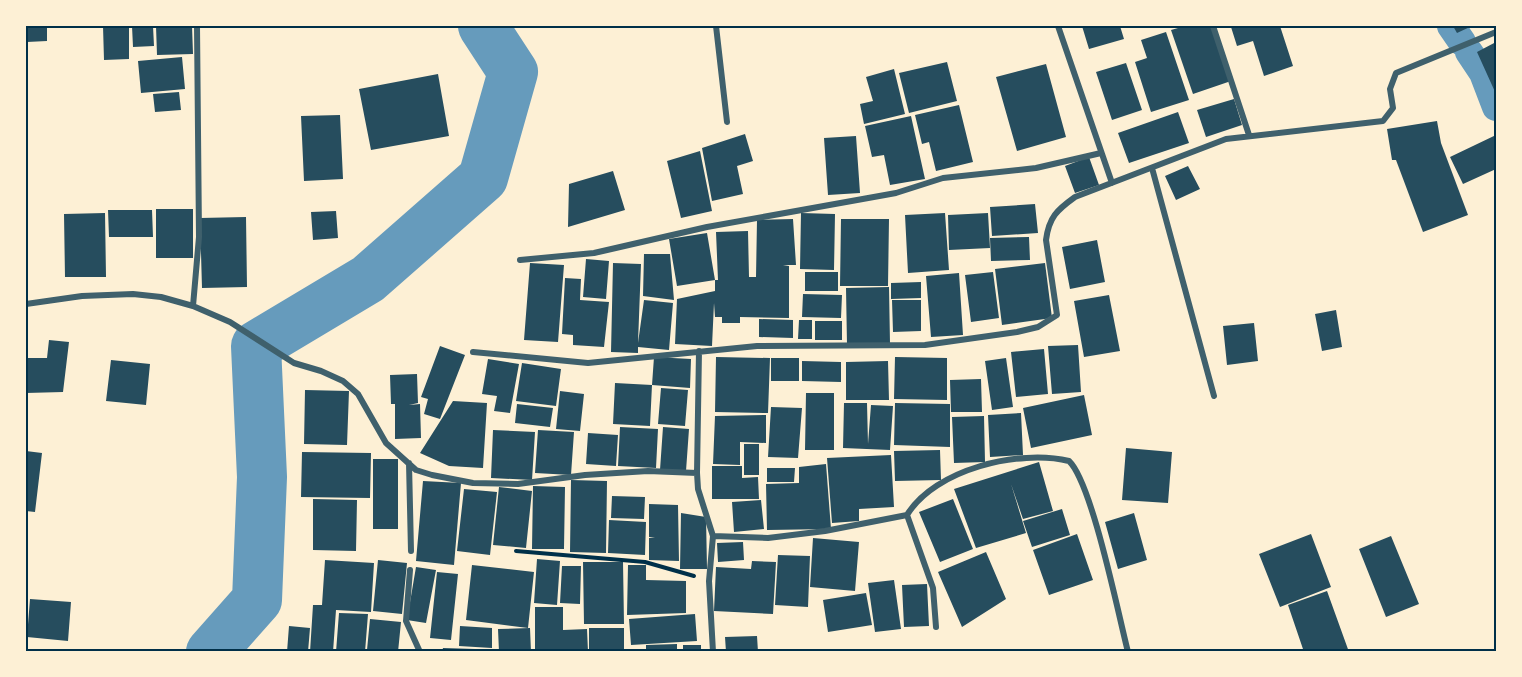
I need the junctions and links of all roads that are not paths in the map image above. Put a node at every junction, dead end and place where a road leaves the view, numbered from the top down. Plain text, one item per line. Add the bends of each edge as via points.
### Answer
1 (197, 26) edge
2 (716, 26) edge
3 (1058, 26) edge
4 (1213, 26) edge
5 (1497, 32) edge
6 (727, 122) dead end
7 (1249, 135) junction
8 (1101, 153) junction
9 (1152, 168) junction
10 (1112, 183) junction
11 (520, 260) dead end
12 (26, 304) edge
13 (193, 306) junction
14 (699, 351) junction
15 (473, 352) dead end
16 (1214, 396) dead end
17 (409, 463) junction
18 (697, 473) junction
19 (907, 515) junction
20 (713, 536) junction
21 (411, 552) dead end
22 (410, 570) dead end
23 (936, 627) dead end
24 (420, 651) edge
25 (713, 651) edge
26 (1128, 651) edge

1 - 13 street via 199,237
2 - 6 street
3 - 8 street
4 - 7 street
5 - 7 street via 1396,73 1390,89 1393,108 1383,121
7 - 9 street via 1204,146
8 - 10 street
8 - 11 street via 1036,168 943,178 896,193 708,227 594,253
9 - 10 street
9 - 16 street
10 - 14 street via 1076,197 1054,212 1046,240 1057,315 1038,327 925,345 757,346
12 - 13 street via 133,294
13 - 17 street via 230,322 294,363 343,381 357,394 386,443
14 - 15 street via 588,363
14 - 18 street
17 - 18 street via 416,470 473,483 518,484 622,472
17 - 21 street
18 - 20 street
19 - 20 street via 768,538
19 - 23 street via 933,588
19 - 26 street via 915,502 968,470 1033,457 1069,461 1080,477 1094,516
20 - 25 street via 709,581
22 - 24 street via 406,621

